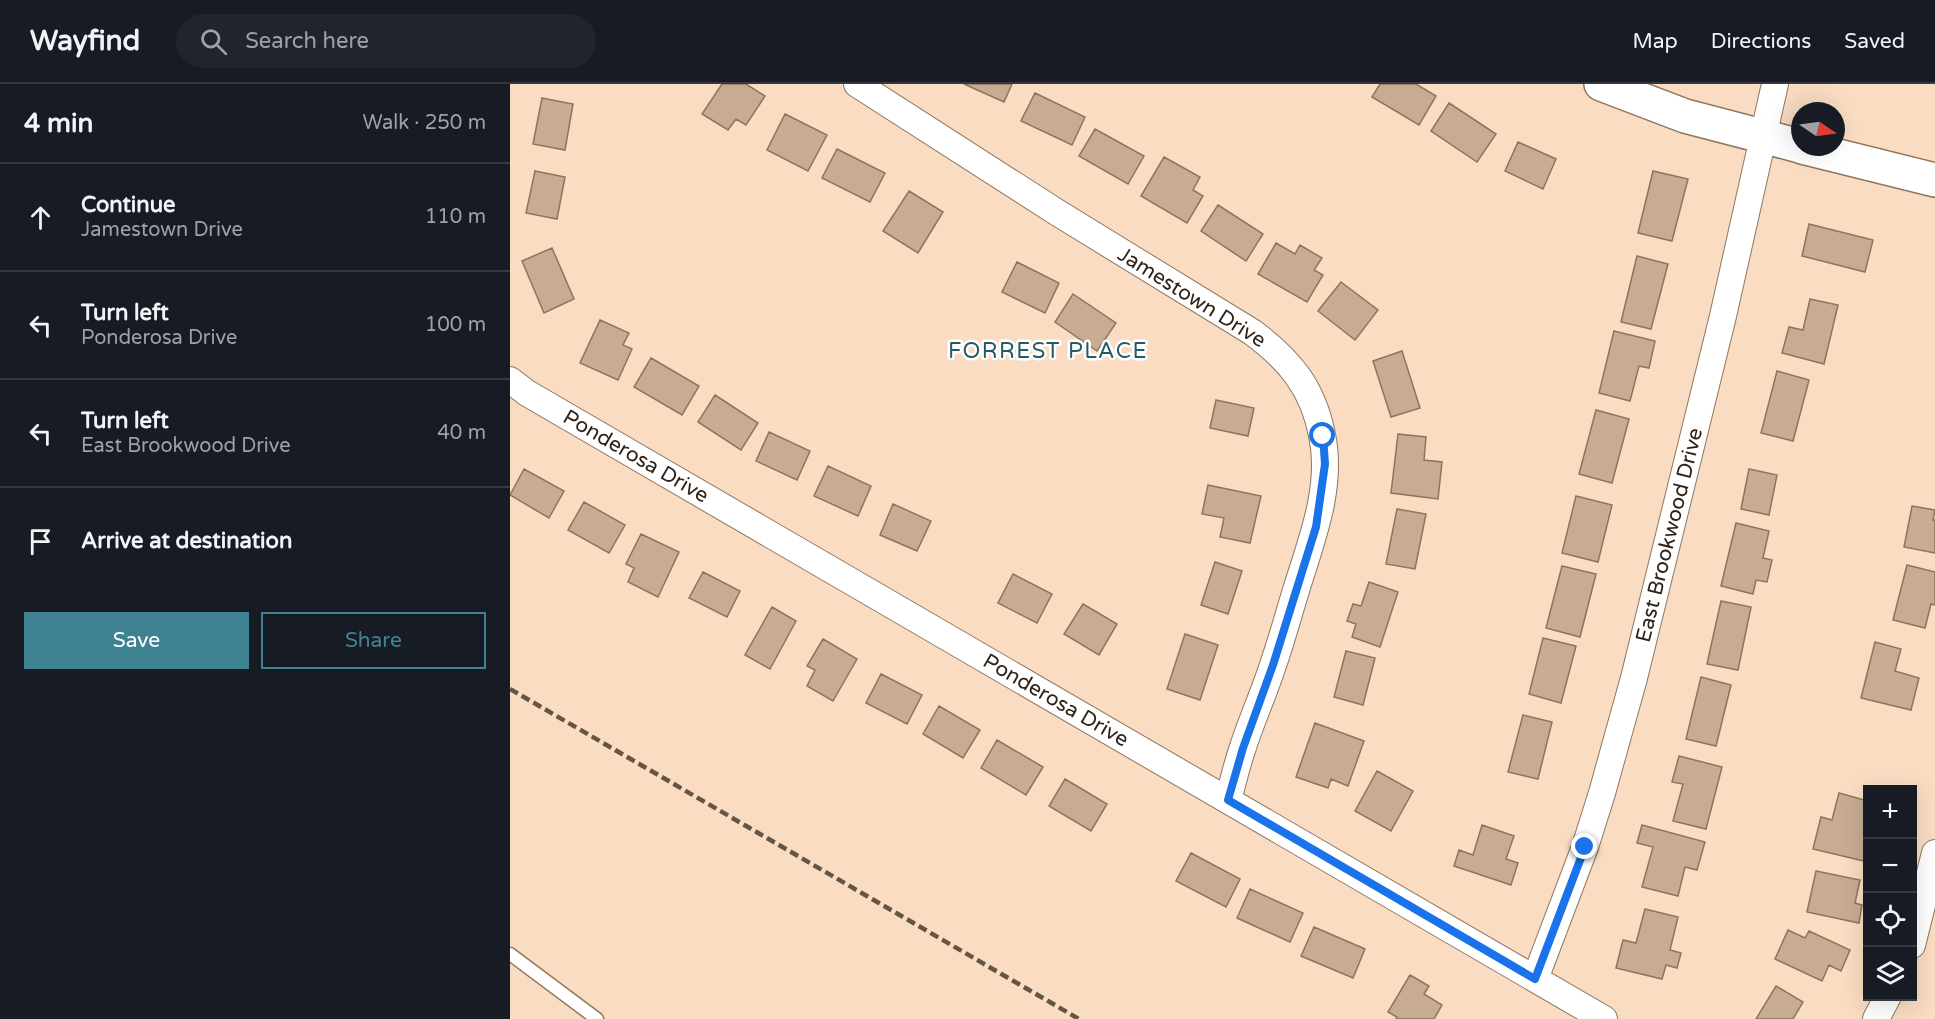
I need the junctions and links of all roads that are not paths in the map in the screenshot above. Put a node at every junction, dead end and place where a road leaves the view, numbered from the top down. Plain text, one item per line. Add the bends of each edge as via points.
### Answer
1 (857, 84) edge
2 (1601, 84) edge
3 (1775, 84) edge
4 (1762, 136) junction
5 (1791, 144) edge
6 (1838, 156) edge
7 (1935, 180) edge
8 (510, 380) edge
9 (1228, 800) junction
10 (1935, 853) edge
11 (1917, 925) edge
12 (510, 954) edge
13 (1535, 979) junction
14 (1885, 1001) edge
15 (597, 1019) edge
16 (1604, 1019) edge
17 (1876, 1019) edge

1 - 9 street, Jamestown Drive via 1252,332 1292,366 1305,386 1323,436 1322,495 1273,665
2 - 4 main road via 1685,116
3 - 4 street, East Brookwood Drive
4 - 5 main road
4 - 13 street, East Brookwood Drive via 1723,316 1631,690 1585,847
6 - 7 main road
8 - 9 street, Ponderosa Drive
9 - 13 street, Ponderosa Drive
10 - 11 street
12 - 15 lane
13 - 16 street, Ponderosa Drive
14 - 17 street

